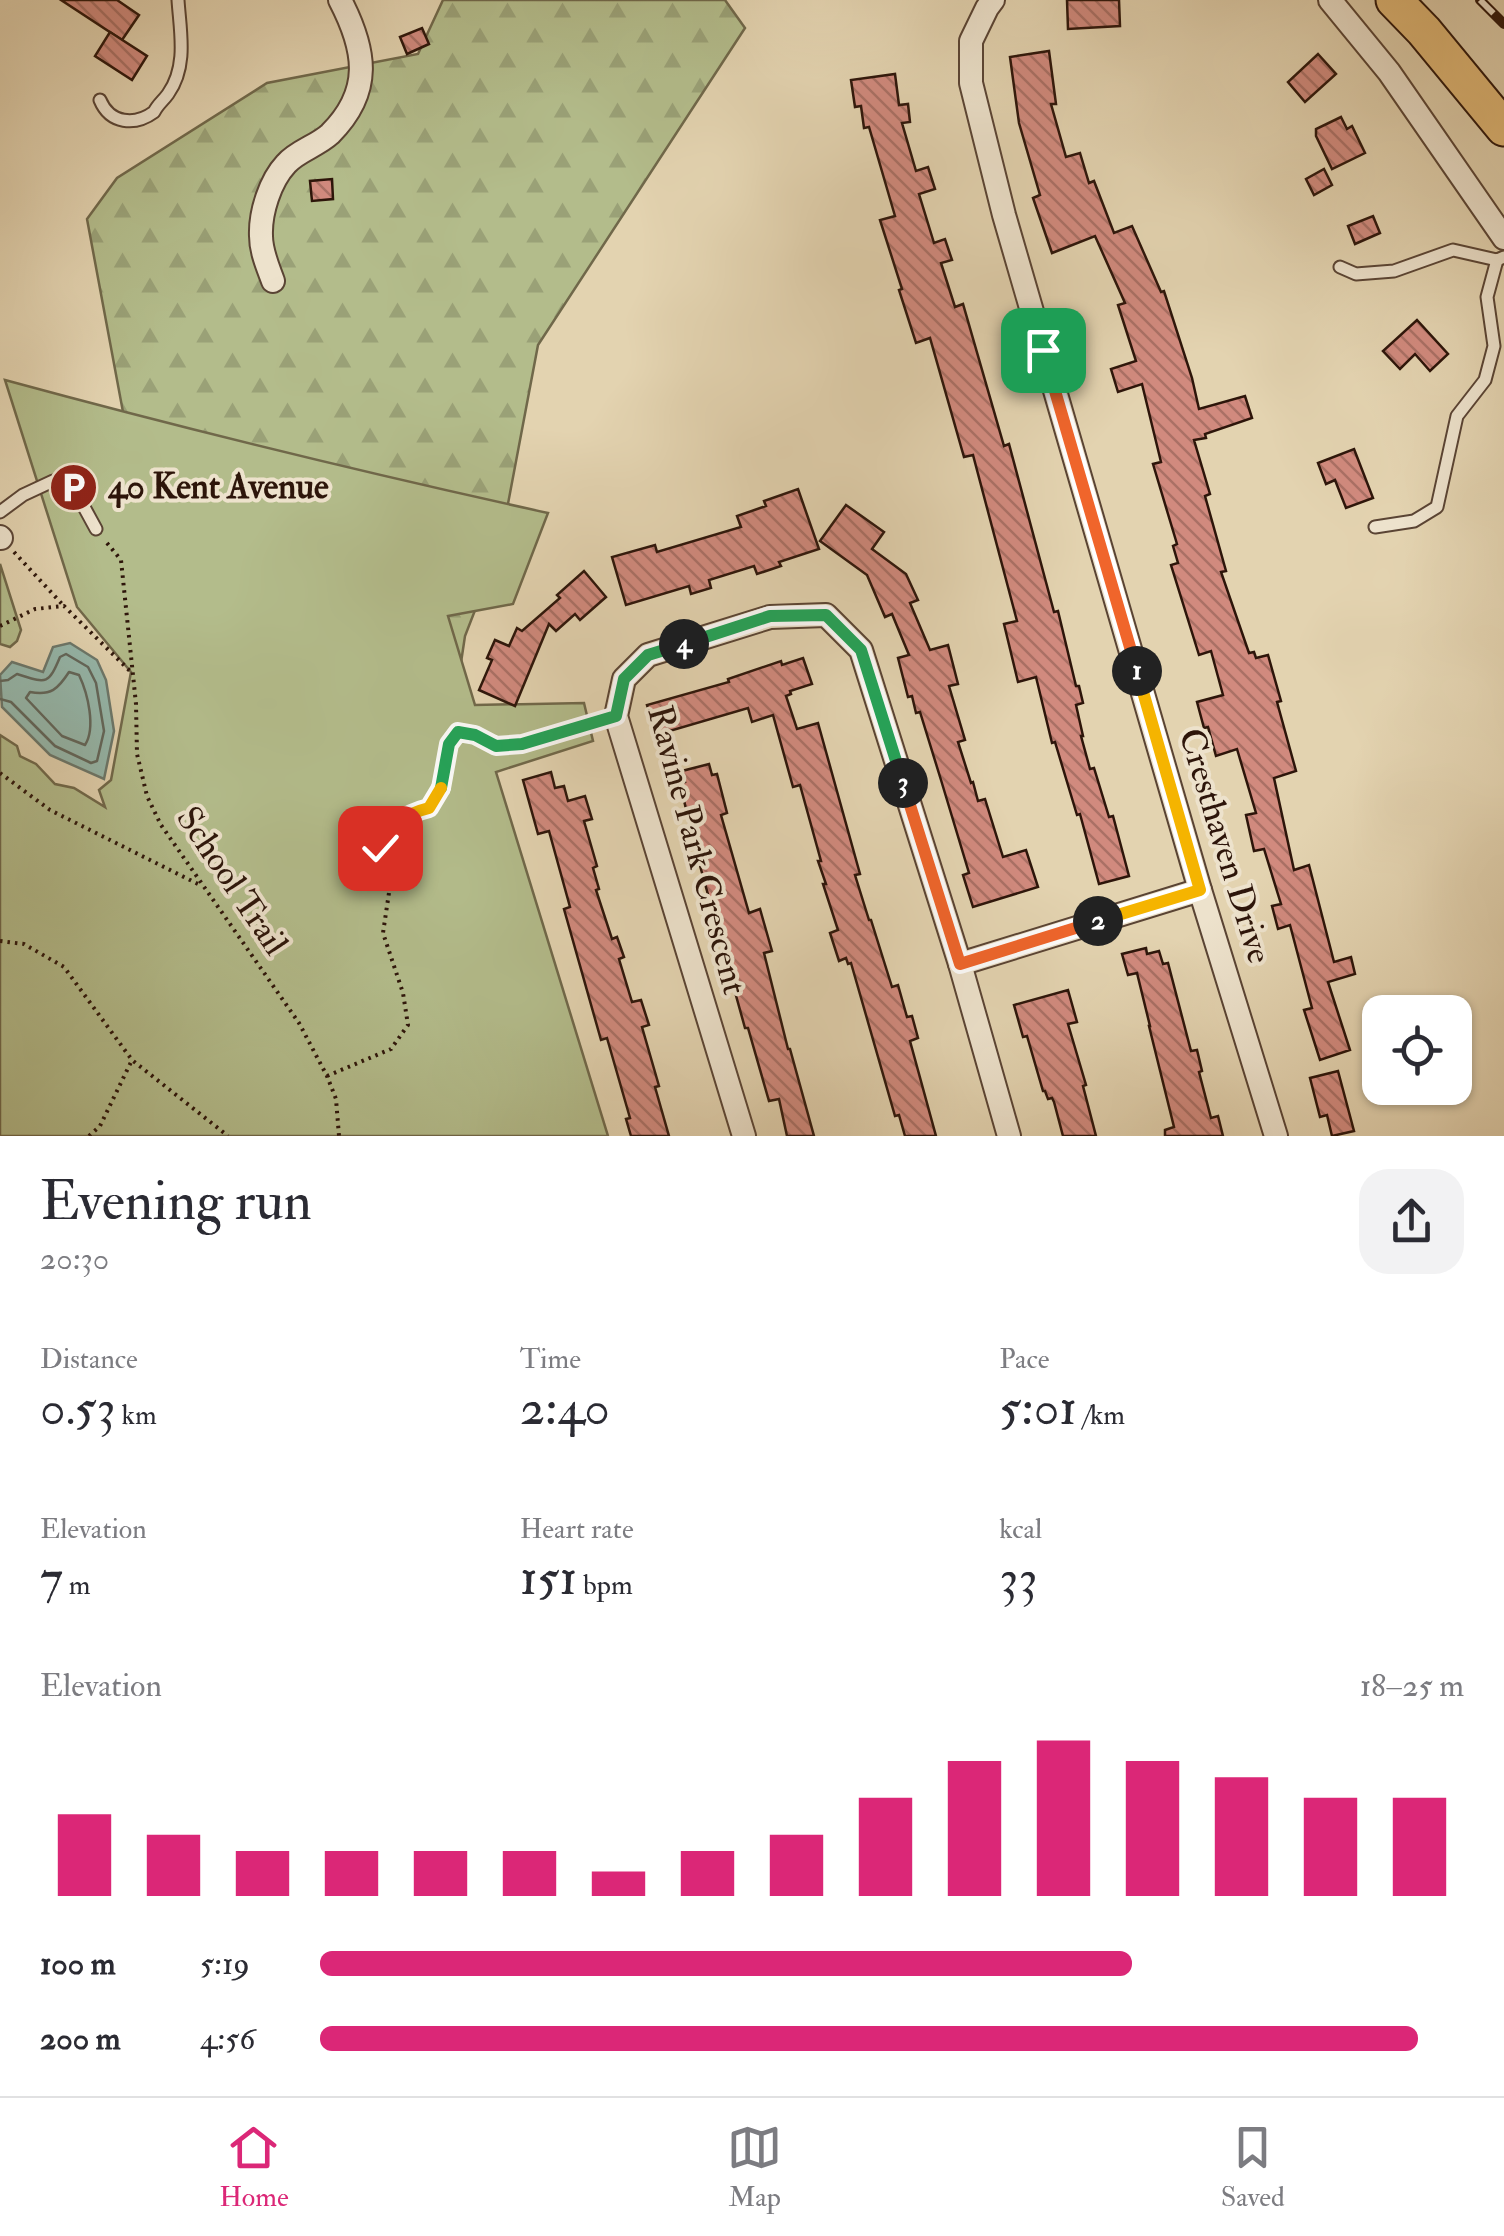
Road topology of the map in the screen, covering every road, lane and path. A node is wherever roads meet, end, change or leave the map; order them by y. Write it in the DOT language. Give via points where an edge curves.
graph roads {
  1 [pos="178,0"];
  2 [pos="340,0"];
  3 [pos="993,0"];
  4 [pos="1330,0"];
  5 [pos="1394,0"];
  6 [pos="100,100"];
  7 [pos="1504,128"];
  8 [pos="1502,252"];
  9 [pos="1340,268"];
  10 [pos="273,281"];
  11 [pos="0,512"];
  12 [pos="1374,526"];
  13 [pos="96,529"];
  14 [pos="0,537"];
  15 [pos="64,606"];
  16 [pos="0,626"];
  17 [pos="134,675"];
  18 [pos="616,716"];
  19 [pos="0,773"];
  20 [pos="204,887"];
  21 [pos="1200,890"];
  22 [pos="0,941"];
  23 [pos="960,964"];
  24 [pos="132,1060"];
  25 [pos="328,1076"];
  26 [pos="90,1136"];
  27 [pos="228,1136"];
  28 [pos="339,1136"];
  29 [pos="744,1136"];
  30 [pos="1009,1136"];
  31 [pos="1276,1136"];
  1 -- 6 [label="lane" via="181,66 169,93 154,112 134,122 109,114"];
  2 -- 10 [label="street" via="362,53 362,79 354,104 330,134 276,176 260,235"];
  3 -- 21 [label="street, Cresthaven Drive" via="971,41 971,83"];
  4 -- 8 [label="street" via="1390,72"];
  5 -- 7 [label="main road"];
  8 -- 9 [label="lane" via="1453,250 1394,271 1356,274"];
  8 -- 12 [label="lane" via="1487,297 1494,346 1485,380 1457,416 1437,506 1414,521"];
  11 -- 13 [label="lane" via="53,481 84,507"];
  13 -- 17 [label="path, School Trail" via="120,560"];
  14 -- 15 [label="path"];
  15 -- 16 [label="path"];
  15 -- 17 [label="path"];
  17 -- 20 [label="path, School Trail" via="136,754 147,796"];
  18 -- 23 [label="street, Ravine Park Crescent" via="624,679 648,655 770,616 826,615 861,650"];
  18 -- 25 [label="path" via="522,744 496,746 458,732 429,808 410,812 380,848 395,875 382,933 408,1025 390,1049"];
  18 -- 29 [label="street, Ravine Park Crescent"];
  19 -- 20 [label="path" via="50,810"];
  20 -- 25 [label="path, School Trail"];
  21 -- 23 [label="street"];
  21 -- 31 [label="street, Cresthaven Drive"];
  22 -- 24 [label="path" via="24,944 64,966"];
  23 -- 30 [label="street, Ravine Park Crescent"];
  24 -- 26 [label="path"];
  24 -- 27 [label="path"];
  25 -- 28 [label="path, School Trail"];
}
